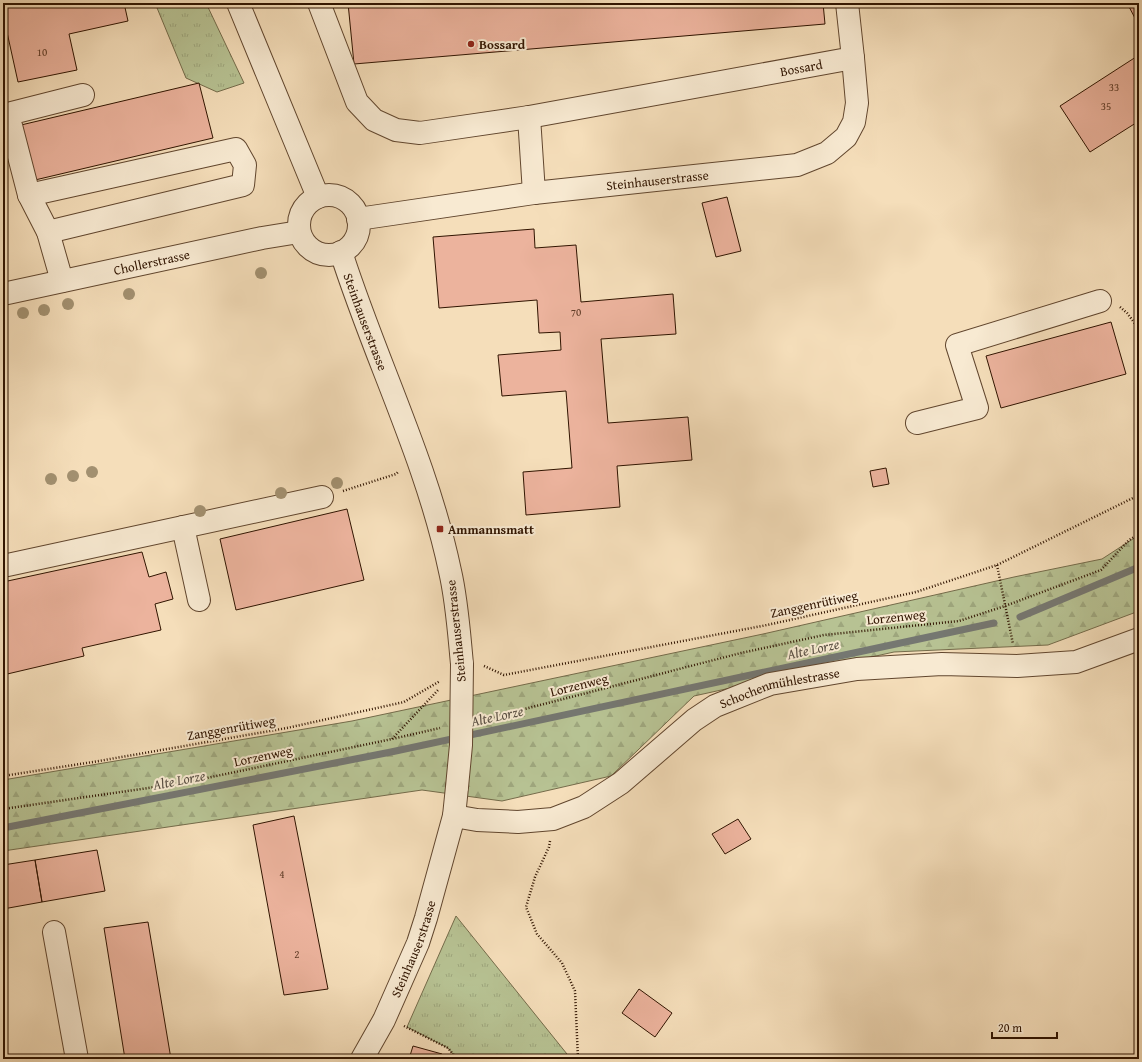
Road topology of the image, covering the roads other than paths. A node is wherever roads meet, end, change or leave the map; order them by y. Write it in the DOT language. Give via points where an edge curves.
graph roads {
  1 [pos="238,3"];
  2 [pos="319,3"];
  3 [pos="847,3"];
  4 [pos="853,58"];
  5 [pos="83,95"];
  6 [pos="529,117"];
  7 [pos="534,193"];
  8 [pos="29,195"];
  9 [pos="318,197"];
  10 [pos="358,219"];
  11 [pos="48,232"];
  12 [pos="300,232"];
  13 [pos="341,252"];
  14 [pos="62,281"];
  15 [pos="3,294"];
  16 [pos="1100,301"];
  17 [pos="916,423"];
  18 [pos="322,497"];
  19 [pos="183,527"];
  20 [pos="3,566"];
  21 [pos="199,600"];
  22 [pos="1139,639"];
  23 [pos="454,816"];
  24 [pos="54,932"];
  25 [pos="77,1059"];
  26 [pos="362,1059"];
  1 -- 9 [label="street"];
  2 -- 6 [label="street, Bossard" via="357,102 374,120 396,130 420,133"];
  3 -- 4 [label="street"];
  4 -- 6 [label="street, Bossard"];
  4 -- 7 [label="street, Steinhauserstrasse" via="857,103 854,122 846,137 827,152 797,164"];
  5 -- 8 [label="street" via="8,114"];
  6 -- 7 [label="street"];
  7 -- 10 [label="street, Steinhauserstrasse"];
  8 -- 11 [label="street"];
  8 -- 11 [label="street" via="236,150 245,165 243,185"];
  9 -- 10 [label="street" via="331,195 343,198 353,207"];
  9 -- 12 [label="street" via="302,210"];
  10 -- 13 [label="street" via="355,238"];
  11 -- 14 [label="street"];
  12 -- 13 [label="street" via="304,242 313,250 324,254"];
  12 -- 14 [label="street, Chollerstrasse"];
  13 -- 23 [label="street, Steinhauserstrasse, bridge" via="356,299 415,451 440,529 470,664"];
  14 -- 15 [label="street, Chollerstrasse"];
  16 -- 17 [label="street" via="957,345 977,408"];
  18 -- 19 [label="street"];
  19 -- 20 [label="street"];
  19 -- 21 [label="street"];
  22 -- 23 [label="street, Schochenmühlestrasse" via="1076,662 1018,666 942,664 857,669 770,684 715,706 694,720 621,783 584,807 553,819 518,822"];
  23 -- 26 [label="street, Steinhauserstrasse" via="420,937 384,1020"];
  24 -- 25 [label="street"];
}
